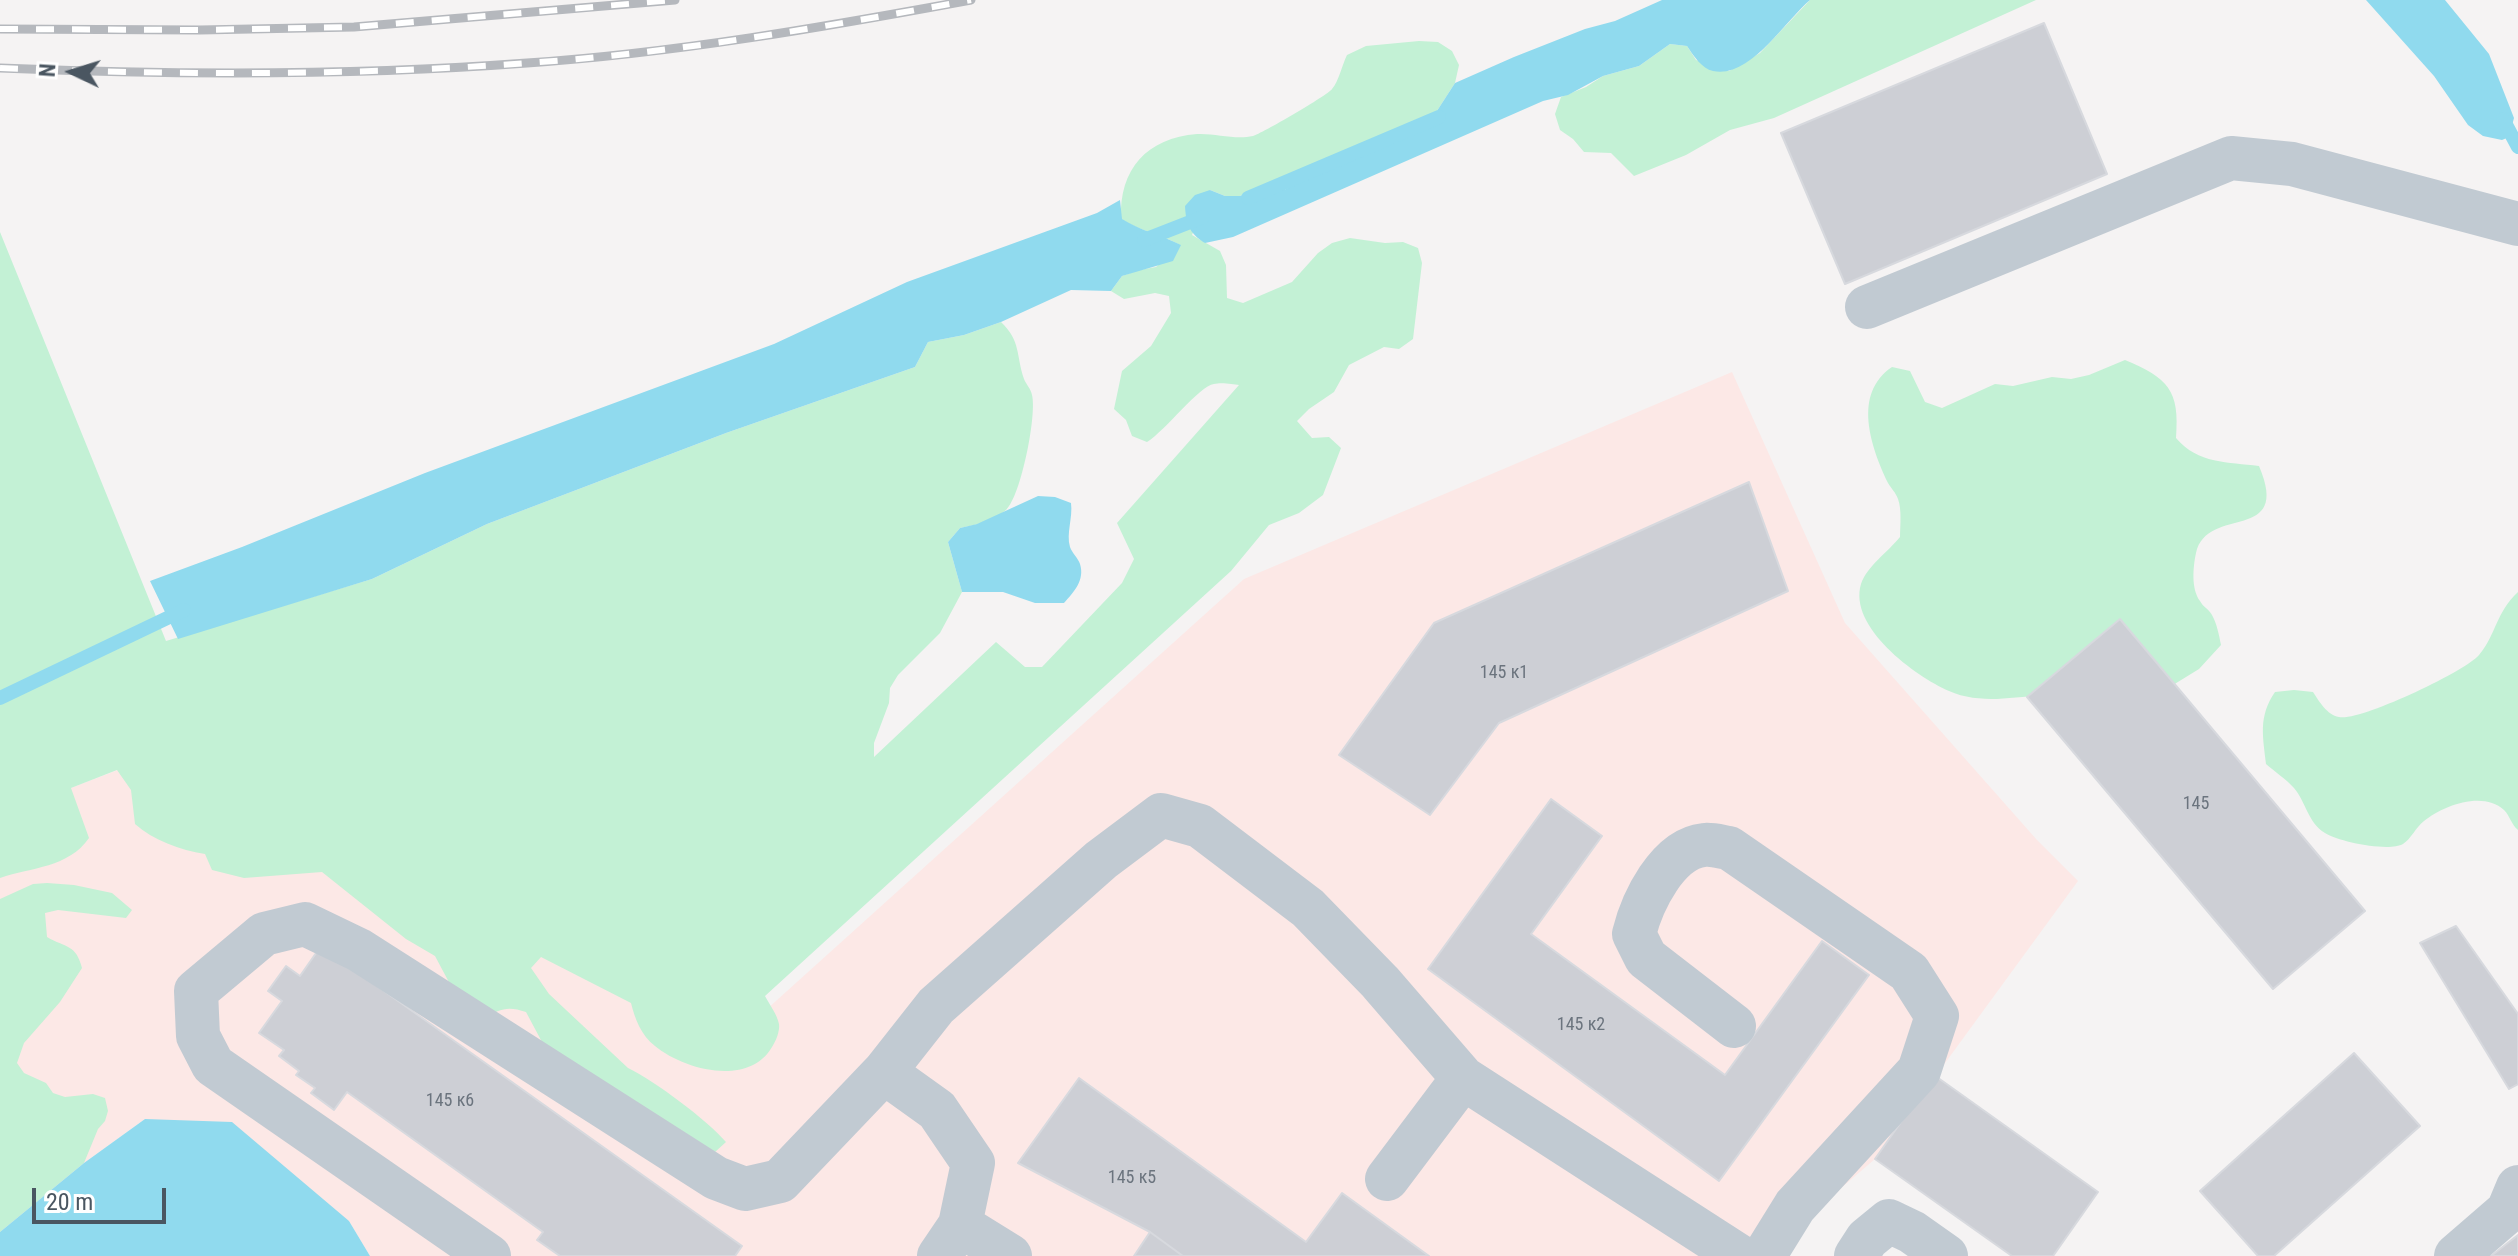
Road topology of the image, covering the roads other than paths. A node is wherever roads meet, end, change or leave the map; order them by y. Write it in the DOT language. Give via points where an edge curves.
graph roads {
  1 [pos="2518,224"];
  2 [pos="1867,307"];
  3 [pos="1734,1026"];
  4 [pos="884,1072"];
  5 [pos="1463,1078"];
  6 [pos="1387,1179"];
  7 [pos="2518,1187"];
  8 [pos="949,1240"];
  9 [pos="489,1256"];
  10 [pos="1010,1256"];
  11 [pos="1739,1256"];
  12 [pos="1764,1256"];
  13 [pos="1856,1256"];
  14 [pos="1946,1256"];
  15 [pos="2456,1256"];
  1 -- 2 [label="street" via="2292,164 2231,158"];
  3 -- 12 [label="street" via="1646,958 1634,934 1641,908 1674,857 1703,845 1729,848 1909,972 1937,1016 1919,1071 1795,1206"];
  4 -- 5 [label="street" via="948,996 1101,860 1161,815 1200,826 1308,908"];
  4 -- 8 [label="street" via="937,1110 973,1163"];
  4 -- 9 [label="street" via="780,1181 745,1189 716,1178 359,950 305,924 264,934 196,991 198,1036 213,1065"];
  5 -- 6 [label="street"];
  5 -- 11 [label="street"];
  7 -- 15 [label="street" via="2508,1211"];
  8 -- 10 [label="street"];
  13 -- 14 [label="street" via="1889,1221"];
}
